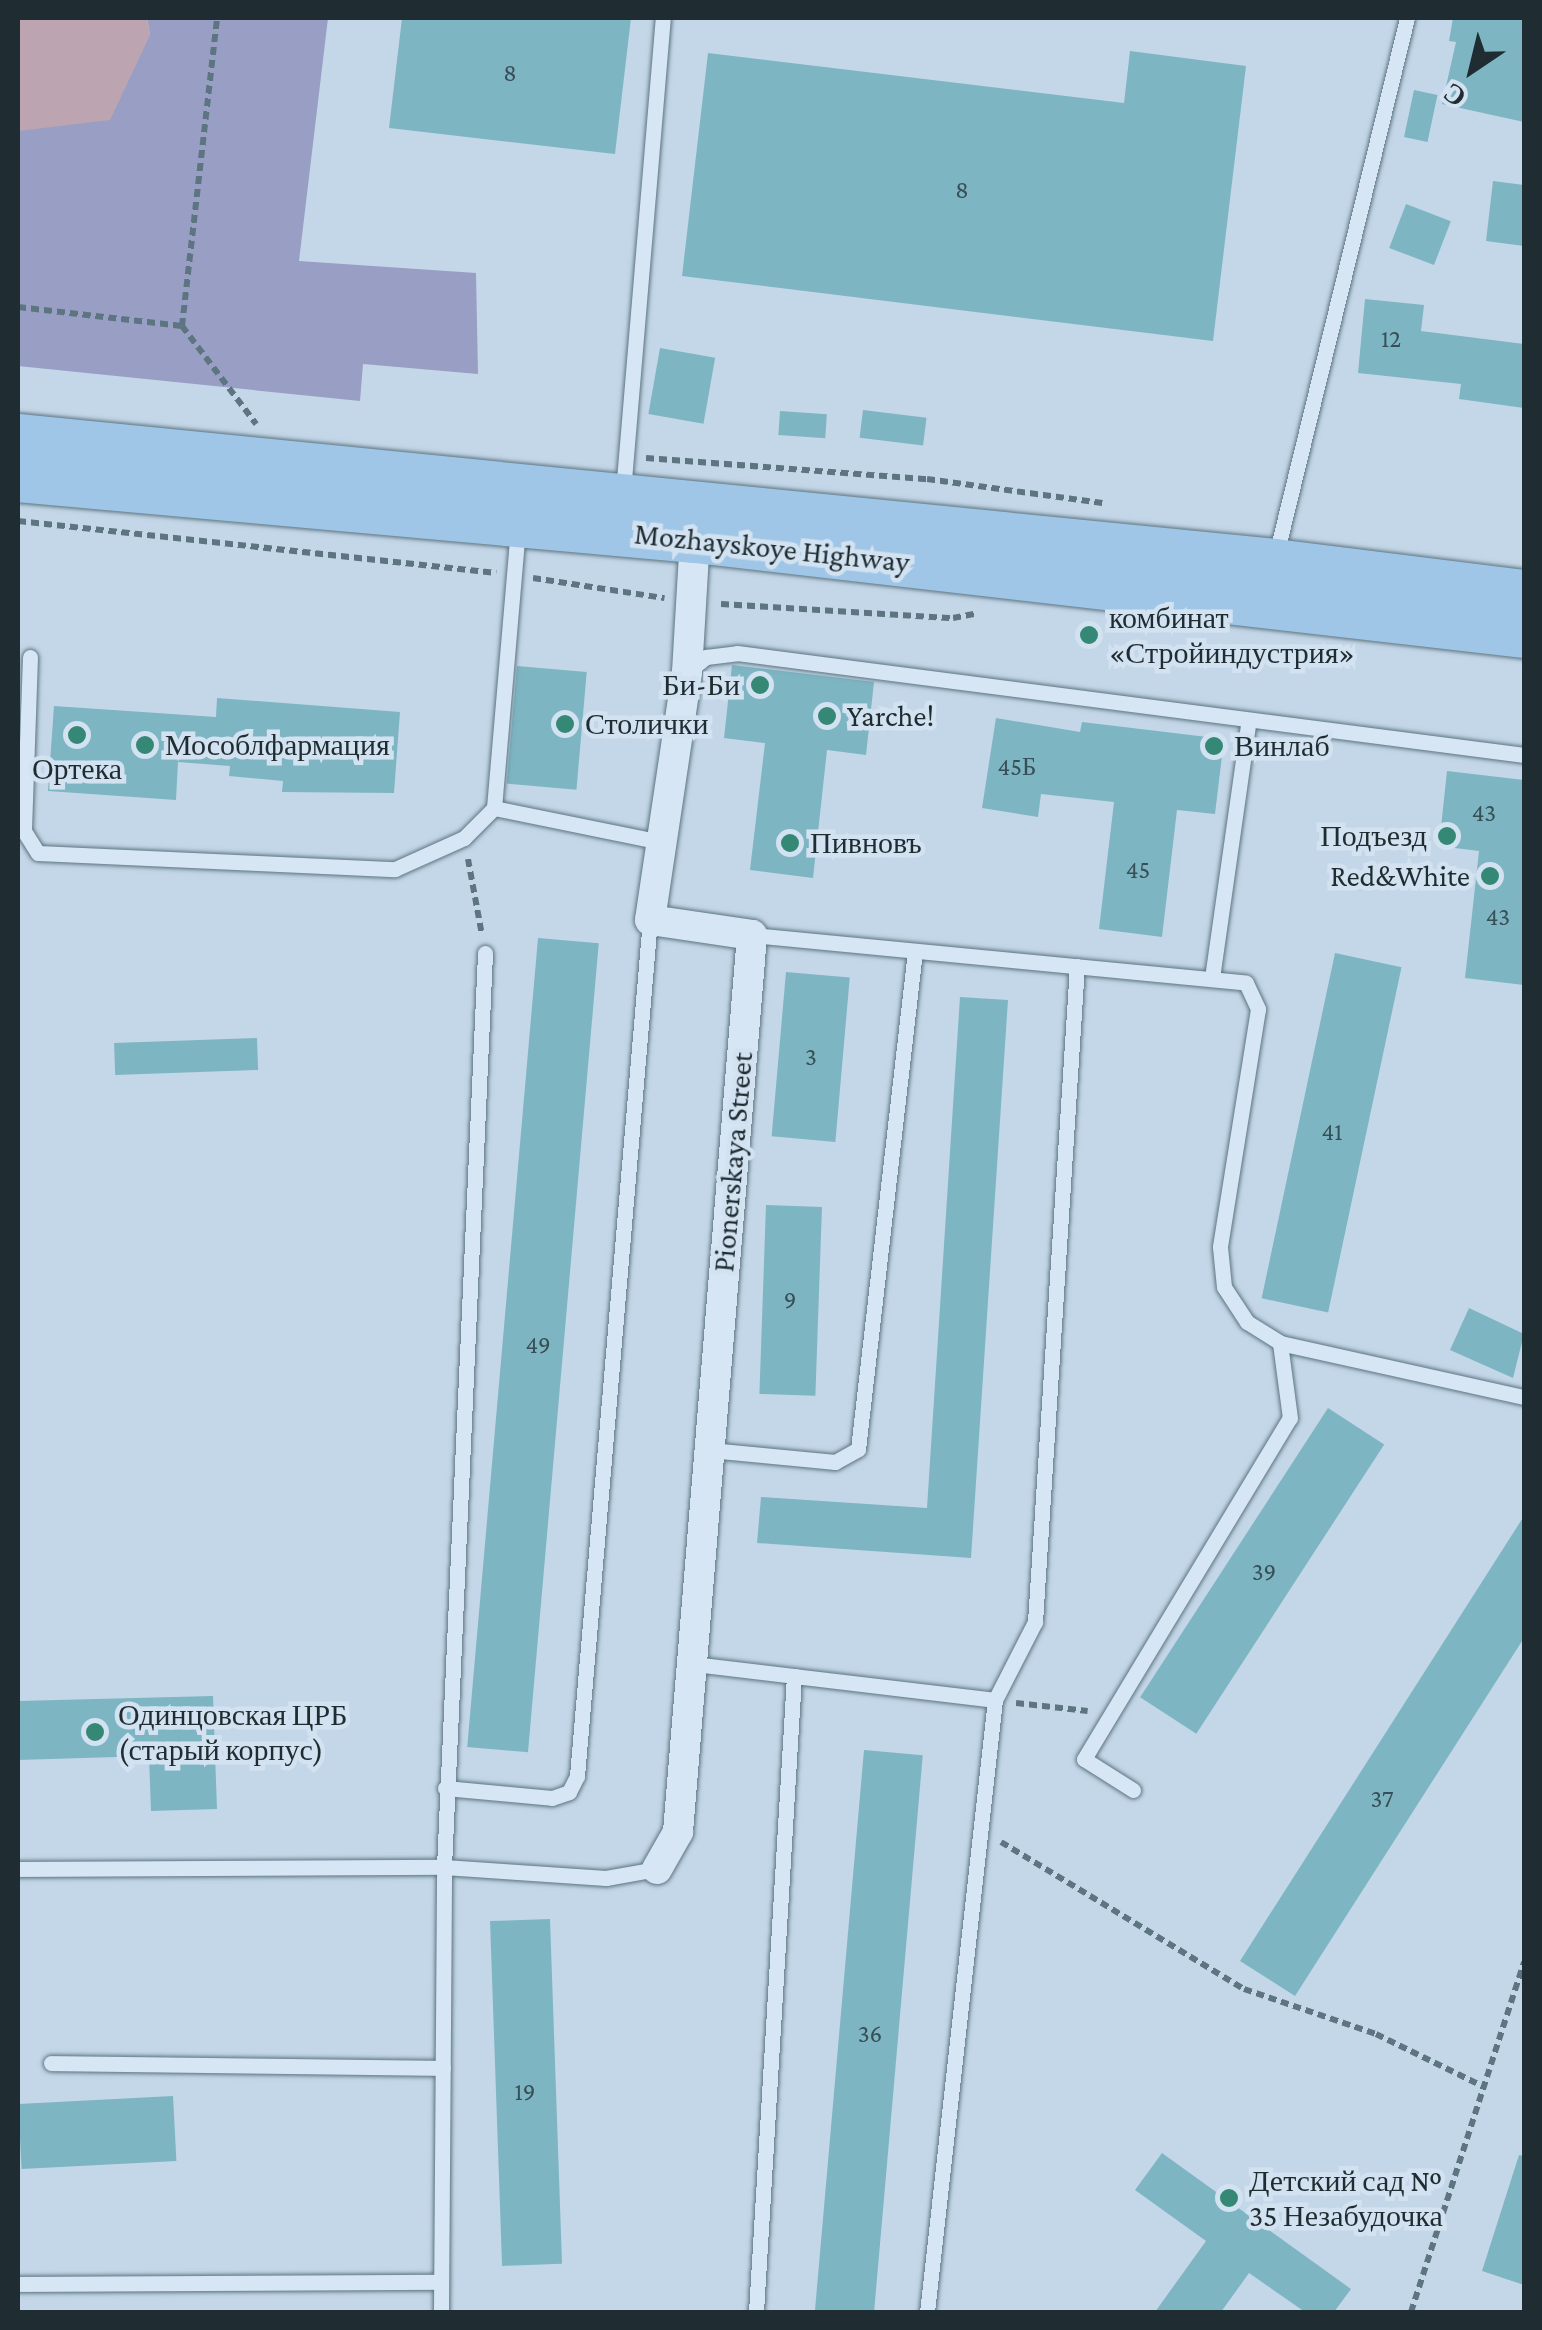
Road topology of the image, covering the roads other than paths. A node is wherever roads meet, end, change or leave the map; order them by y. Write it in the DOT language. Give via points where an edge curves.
graph roads {
  1 [pos="663,18"];
  2 [pos="1407,18"];
  3 [pos="18,438"];
  4 [pos="18,478"];
  5 [pos="623,496"];
  6 [pos="518,523"];
  7 [pos="695,539"];
  8 [pos="1274,563"];
  9 [pos="1524,594"];
  10 [pos="1524,634"];
  11 [pos="30,657"];
  12 [pos="687,672"];
  13 [pos="1248,724"];
  14 [pos="1524,755"];
  15 [pos="494,808"];
  16 [pos="661,842"];
  17 [pos="650,920"];
  18 [pos="752,935"];
  19 [pos="915,950"];
  20 [pos="485,953"];
  21 [pos="1077,966"];
  22 [pos="1212,978"];
  23 [pos="1280,1343"];
  24 [pos="1524,1397"];
  25 [pos="710,1450"];
  26 [pos="694,1664"];
  27 [pos="794,1676"];
  28 [pos="995,1700"];
  29 [pos="445,1788"];
  30 [pos="1133,1790"];
  31 [pos="444,1867"];
  32 [pos="657,1868"];
  33 [pos="18,1869"];
  34 [pos="51,2063"];
  35 [pos="443,2068"];
  36 [pos="441,2282"];
  37 [pos="18,2284"];
  38 [pos="441,2312"];
  39 [pos="756,2312"];
  40 [pos="926,2312"];
  1 -- 5 [label="lane"];
  2 -- 8 [label="lane"];
  3 -- 5 [label="main road, Mozhayskoye Highway"];
  4 -- 6 [label="main road, Mozhayskoye Highway"];
  5 -- 8 [label="main road, Mozhayskoye Highway"];
  6 -- 7 [label="main road, Mozhayskoye Highway"];
  6 -- 15 [label="lane"];
  7 -- 10 [label="main road, Mozhayskoye Highway"];
  7 -- 12 [label="street"];
  8 -- 9 [label="main road, Mozhayskoye Highway"];
  11 -- 15 [label="lane" via="24,831 38,854 395,869 464,838"];
  12 -- 13 [label="lane" via="706,657 738,653"];
  12 -- 16 [label="street"];
  13 -- 14 [label="lane"];
  13 -- 22 [label="lane"];
  15 -- 16 [label="lane"];
  16 -- 17 [label="street"];
  17 -- 18 [label="street"];
  17 -- 29 [label="lane" via="578,1776 561,1797"];
  18 -- 19 [label="lane"];
  18 -- 25 [label="street, Pionerskaya Street"];
  19 -- 21 [label="lane"];
  19 -- 25 [label="lane" via="858,1449 835,1462"];
  20 -- 29 [label="lane"];
  21 -- 22 [label="lane"];
  21 -- 28 [label="lane" via="1035,1622"];
  22 -- 23 [label="lane" via="1246,983 1258,998 1220,1247 1224,1287 1247,1322"];
  23 -- 24 [label="lane"];
  23 -- 30 [label="lane" via="1290,1418 1084,1759"];
  25 -- 26 [label="street, Pionerskaya Street"];
  26 -- 27 [label="lane"];
  26 -- 32 [label="street, Pionerskaya Street" via="678,1832"];
  27 -- 28 [label="lane"];
  27 -- 39 [label="lane"];
  28 -- 40 [label="lane"];
  29 -- 31 [label="lane"];
  31 -- 32 [label="lane" via="606,1878"];
  31 -- 33 [label="lane"];
  31 -- 35 [label="lane"];
  34 -- 35 [label="lane"];
  35 -- 36 [label="lane"];
  36 -- 37 [label="lane"];
  36 -- 38 [label="lane"];
}
